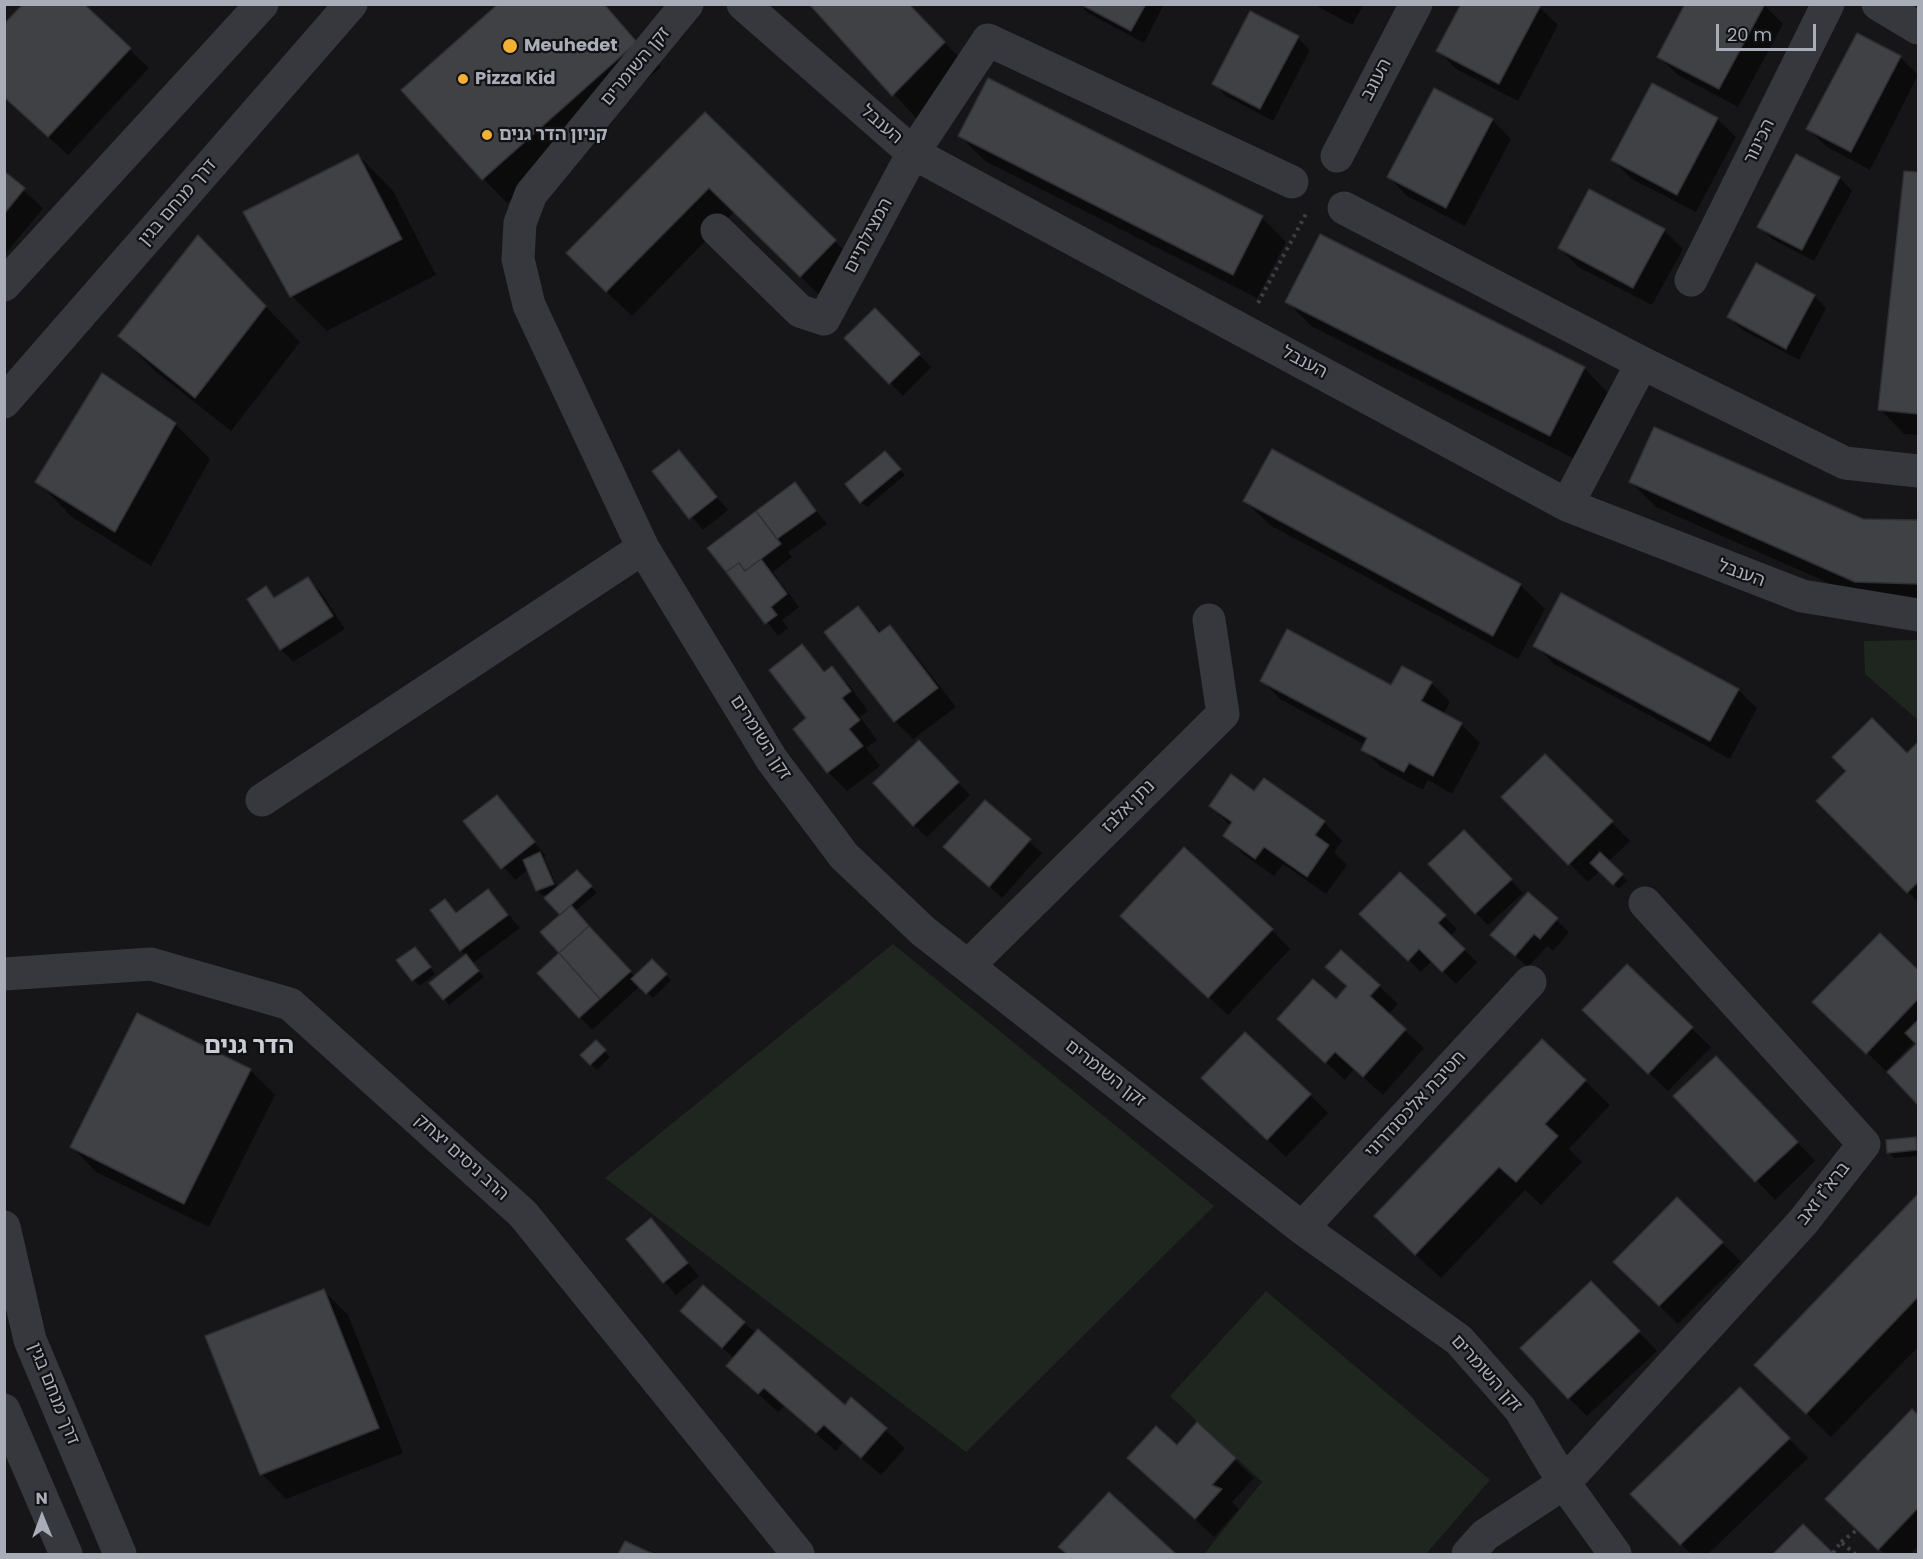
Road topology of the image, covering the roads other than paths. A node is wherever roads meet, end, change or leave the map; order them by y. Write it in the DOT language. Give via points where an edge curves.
graph roads {
  1 [pos="262,4"];
  2 [pos="351,4"];
  3 [pos="687,4"];
  4 [pos="743,4"];
  5 [pos="1416,4"];
  6 [pos="1828,4"];
  7 [pos="1878,4"];
  8 [pos="1918,28"];
  9 [pos="913,153"];
  10 [pos="1337,156"];
  11 [pos="1301,195"];
  12 [pos="1344,208"];
  13 [pos="717,230"];
  14 [pos="1691,280"];
  15 [pos="4,285"];
  16 [pos="1642,363"];
  17 [pos="4,402"];
  18 [pos="1918,471"];
  19 [pos="1567,505"];
  20 [pos="643,548"];
  21 [pos="1918,615"];
  22 [pos="1209,620"];
  23 [pos="262,800"];
  24 [pos="1645,903"];
  25 [pos="968,966"];
  26 [pos="4,974"];
  27 [pos="1530,982"];
  28 [pos="4,1227"];
  29 [pos="1302,1228"];
  30 [pos="4,1410"];
  31 [pos="1564,1483"];
  32 [pos="66,1554"];
  33 [pos="120,1554"];
  34 [pos="798,1554"];
  35 [pos="1467,1554"];
  36 [pos="1615,1554"];
  1 -- 15 [label="street"];
  2 -- 17 [label="street, דרך מנחם בגין"];
  3 -- 20 [label="street, זקן השומרים" via="531,194 520,223 518,259 529,305"];
  4 -- 9 [label="street, הענבל"];
  5 -- 10 [label="street, העוגב"];
  6 -- 14 [label="street, הכינור"];
  7 -- 8 [label="street"];
  9 -- 11 [label="street, המצילתיים" via="988,40"];
  9 -- 13 [label="street, המצילתיים" via="824,319 800,311"];
  9 -- 19 [label="street, הענבל"];
  12 -- 16 [label="street"];
  16 -- 18 [label="street" via="1845,463"];
  16 -- 19 [label="street"];
  19 -- 21 [label="street, הענבל" via="1802,596"];
  20 -- 23 [label="street"];
  20 -- 25 [label="street, זקן השומרים" via="772,760 837,846 923,931"];
  22 -- 25 [label="street, נתן אלבז" via="1224,714"];
  24 -- 31 [label="street, ברא\"ז זאב" via="1864,1144 1803,1222"];
  25 -- 29 [label="street, זקן השומרים"];
  26 -- 34 [label="street, הרב ניסים יצחק" via="151,964 290,1004 523,1214"];
  27 -- 29 [label="street, חטיבת אלכסנדרוני"];
  28 -- 33 [label="street, דרך מנחם בגין" via="30,1340"];
  29 -- 31 [label="street, זקן השומרים" via="1459,1340 1520,1409"];
  30 -- 32 [label="street"];
  31 -- 35 [label="street" via="1485,1535"];
  31 -- 36 [label="street, זקן השומרים"];
}
